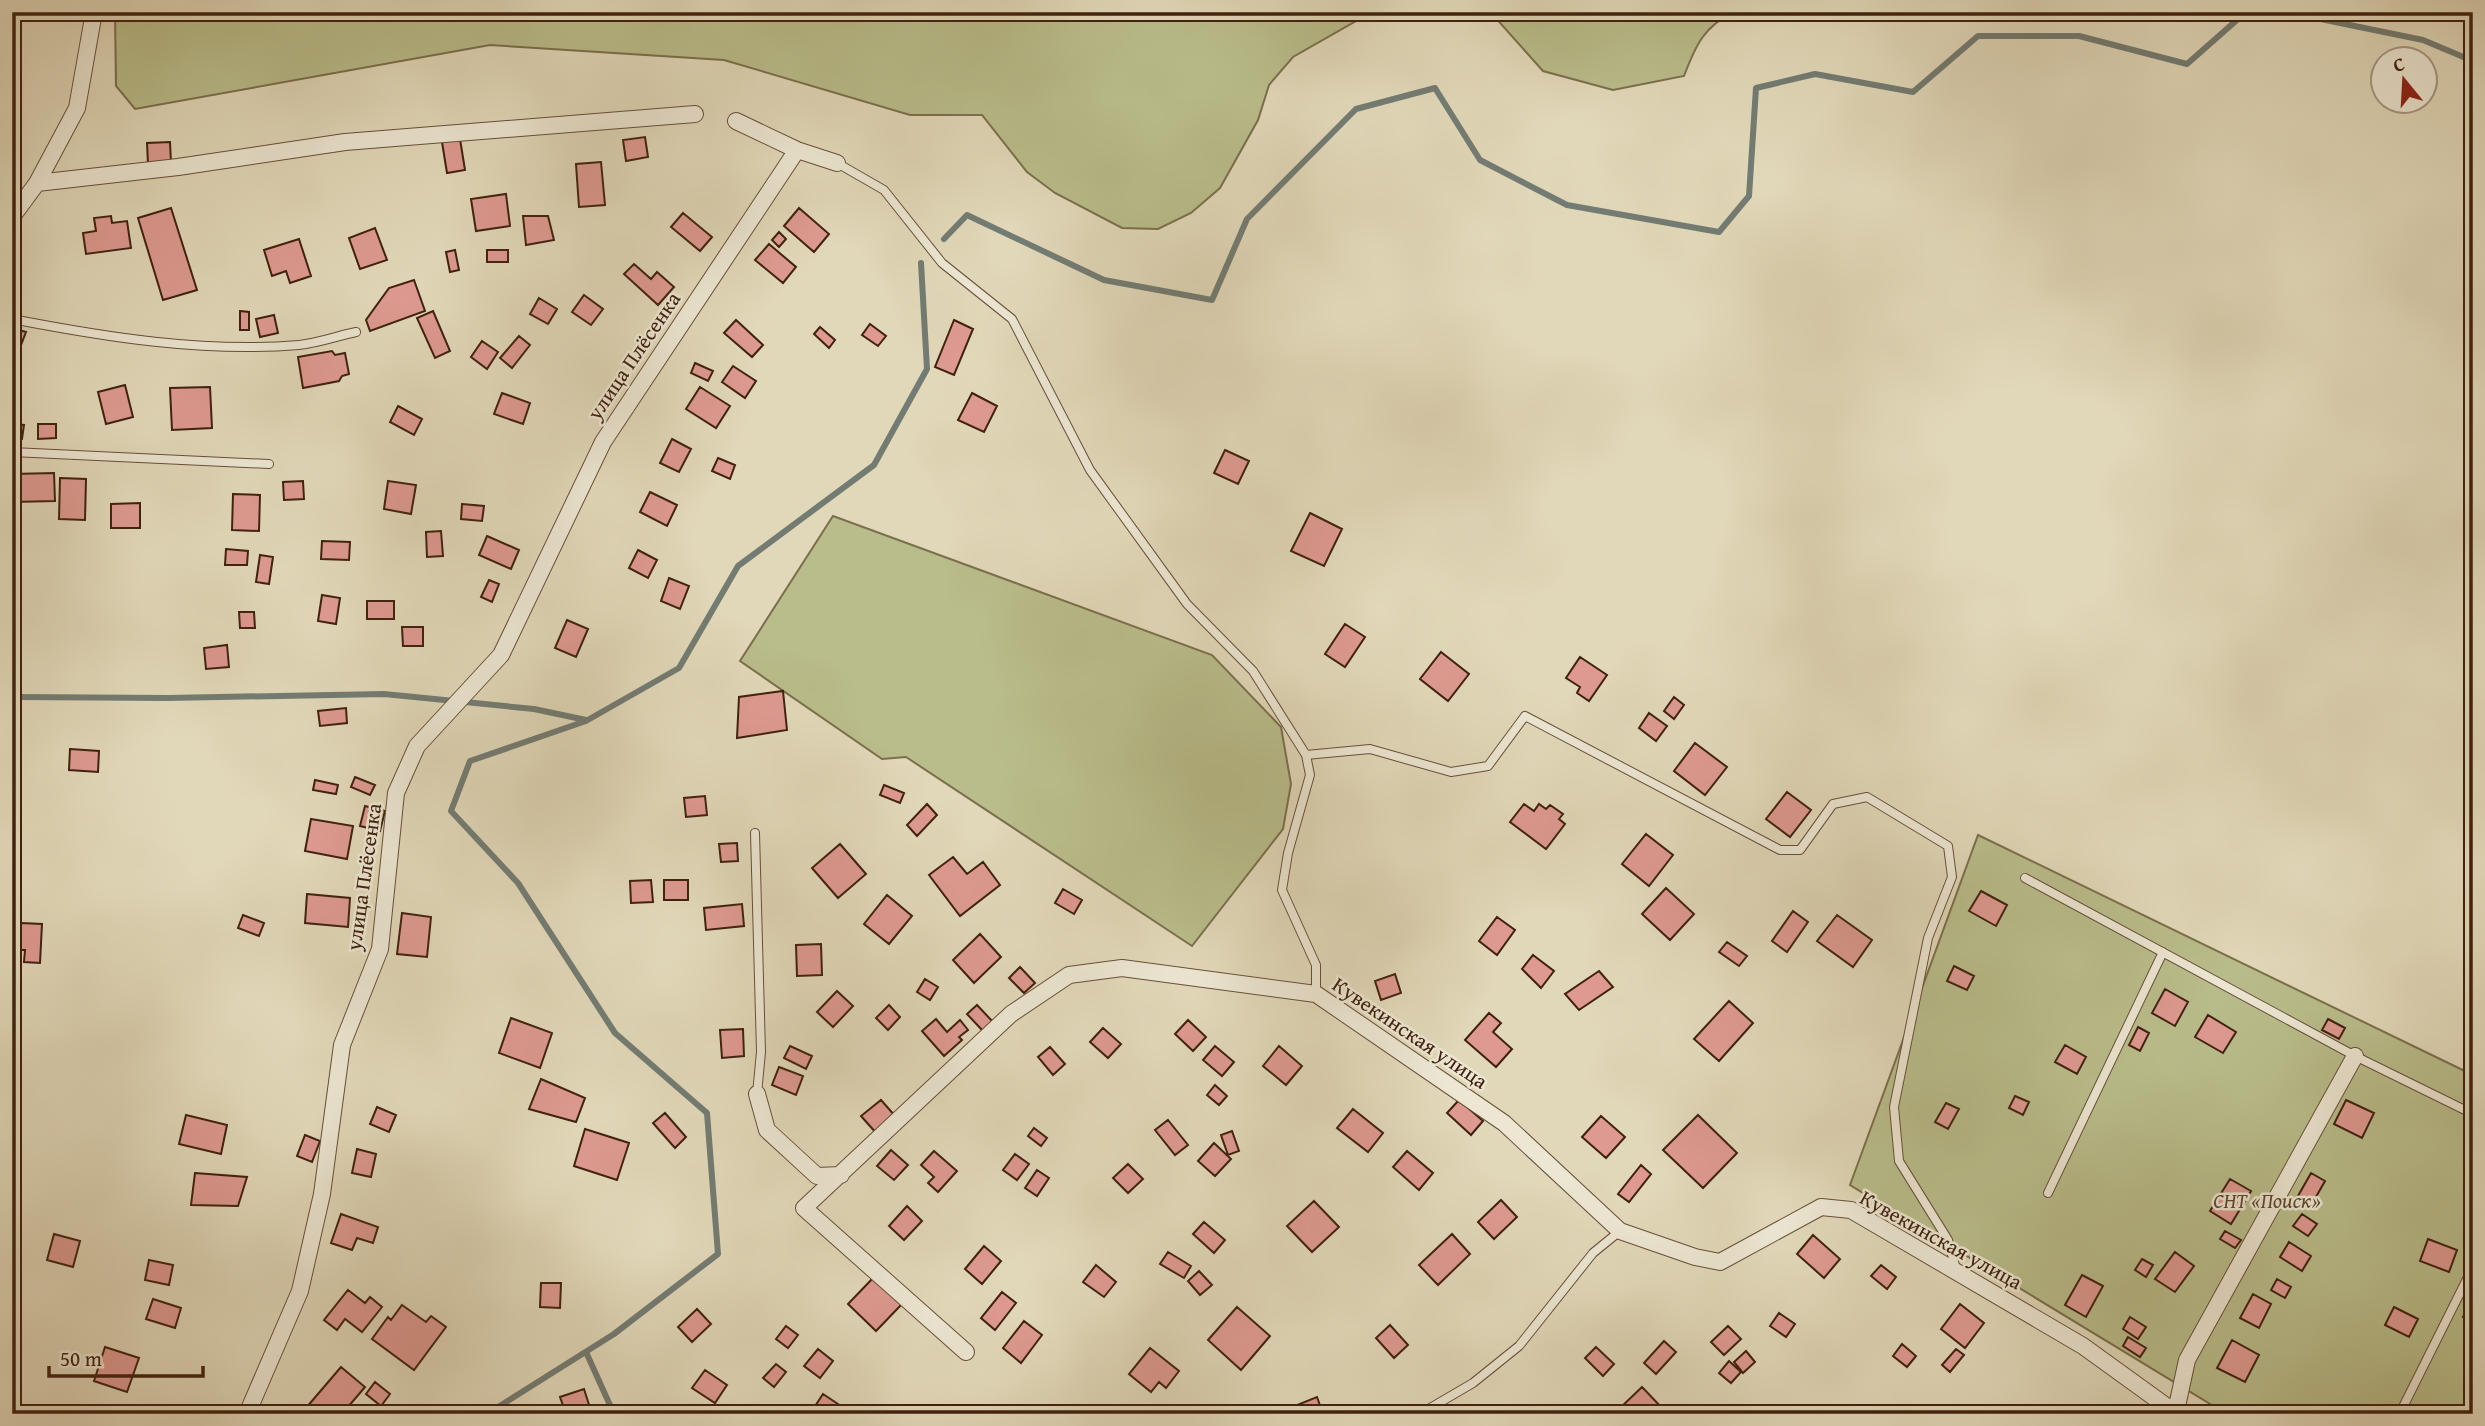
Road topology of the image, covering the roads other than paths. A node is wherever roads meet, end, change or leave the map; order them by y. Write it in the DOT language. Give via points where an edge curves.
graph roads {
  1 [pos="94,12"];
  2 [pos="695,114"];
  3 [pos="736,121"];
  4 [pos="797,150"];
  5 [pos="837,163"];
  6 [pos="37,183"];
  7 [pos="12,216"];
  8 [pos="12,319"];
  9 [pos="356,332"];
  10 [pos="12,452"];
  11 [pos="268,464"];
  12 [pos="1306,755"];
  13 [pos="755,833"];
  14 [pos="2025,878"];
  15 [pos="2163,952"];
  16 [pos="1316,994"];
  17 [pos="2355,1056"];
  18 [pos="757,1094"];
  19 [pos="2473,1114"];
  20 [pos="841,1175"];
  21 [pos="2049,1193"];
  22 [pos="1620,1231"];
  23 [pos="2473,1267"];
  24 [pos="1957,1272"];
  25 [pos="966,1352"];
  26 [pos="2401,1411"];
  27 [pos="2177,1413"];
  28 [pos="247,1414"];
  29 [pos="1420,1414"];
  1 -- 6 [label="street" via="77,108"];
  2 -- 6 [label="street" via="345,142"];
  3 -- 4 [label="street"];
  4 -- 5 [label="street"];
  4 -- 28 [label="street, улица Плёсенка" via="603,442 501,655 417,746 396,793 380,949 342,1045 322,1194 300,1291"];
  5 -- 12 [label="lane" via="884,190 942,263 1012,318 1090,470 1187,604 1253,671"];
  6 -- 7 [label="street"];
  8 -- 9 [label="lane" via="81,332 219,347 301,345"];
  10 -- 11 [label="lane"];
  12 -- 16 [label="lane" via="1310,775 1282,890 1316,965"];
  12 -- 24 [label="lane" via="1370,749 1451,772 1488,766 1525,716 1780,850 1800,850 1833,804 1867,797 1948,846 1952,877 1928,939 1894,1107 1899,1161 1948,1240"];
  13 -- 18 [label="lane" via="761,1052"];
  14 -- 15 [label="lane"];
  15 -- 17 [label="lane"];
  15 -- 21 [label="lane"];
  16 -- 20 [label="street, Кувекинская улица" via="1122,968 1069,975 1011,1014"];
  16 -- 22 [label="street, Кувекинская улица" via="1504,1123"];
  17 -- 19 [label="lane"];
  17 -- 27 [label="street, Кувекинская улица" via="2187,1360"];
  18 -- 20 [label="street" via="767,1130 817,1176"];
  20 -- 25 [label="street, Кувекинская улица" via="804,1208"];
  22 -- 24 [label="street, Кувекинская улица" via="1720,1262 1821,1207 1851,1210"];
  22 -- 29 [label="lane" via="1593,1253 1518,1346 1473,1383"];
  23 -- 26 [label="lane"];
  24 -- 27 [label="street, Кувекинская улица" via="2083,1346"];
}
